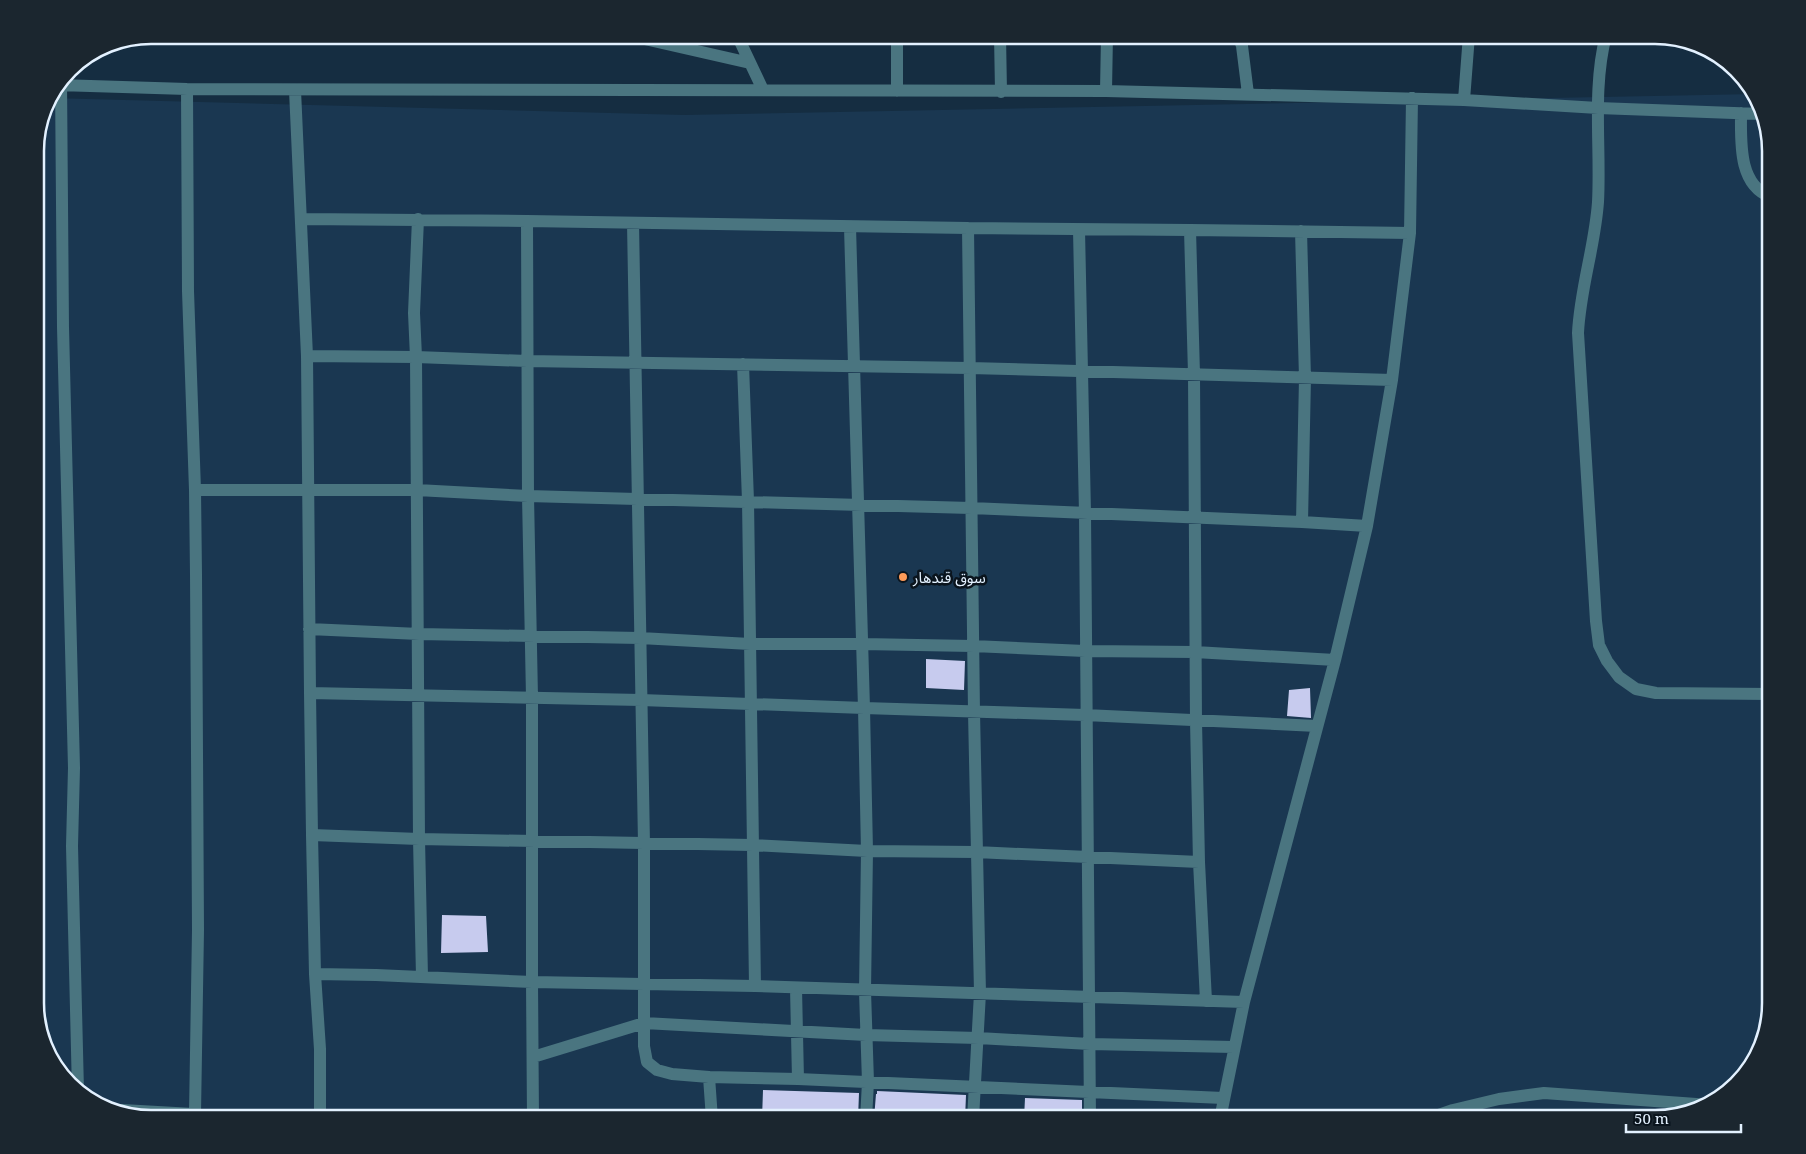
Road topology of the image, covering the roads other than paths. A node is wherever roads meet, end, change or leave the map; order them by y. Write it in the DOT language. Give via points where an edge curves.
graph roads {
  1 [pos="668,44"];
  2 [pos="741,44"];
  3 [pos="896,44"];
  4 [pos="1000,44"];
  5 [pos="1107,44"];
  6 [pos="1241,44"];
  7 [pos="1468,44"];
  8 [pos="1604,44"];
  9 [pos="750,62"];
  10 [pos="67,83"];
  11 [pos="188,89"];
  12 [pos="295,90"];
  13 [pos="763,90"];
  14 [pos="897,91"];
  15 [pos="1106,91"];
  16 [pos="1001,92"];
  17 [pos="60,94"];
  18 [pos="1248,94"];
  19 [pos="1412,98"];
  20 [pos="1464,100"];
  21 [pos="1598,108"];
  22 [pos="1741,113"];
  23 [pos="1756,114"];
  24 [pos="1762,191"];
  25 [pos="301,219"];
  26 [pos="418,219"];
  27 [pos="527,221"];
  28 [pos="633,223"];
  29 [pos="850,227"];
  30 [pos="968,228"];
  31 [pos="1079,230"];
  32 [pos="1190,230"];
  33 [pos="1301,230"];
  34 [pos="1410,233"];
  35 [pos="307,356"];
  36 [pos="416,357"];
  37 [pos="527,360"];
  38 [pos="636,361"];
  39 [pos="743,364"];
  40 [pos="854,367"];
  41 [pos="970,368"];
  42 [pos="1081,371"];
  43 [pos="1194,374"];
  44 [pos="1304,378"];
  45 [pos="1392,380"];
  46 [pos="195,490"];
  47 [pos="308,490"];
  48 [pos="417,490"];
  49 [pos="528,496"];
  50 [pos="637,498"];
  51 [pos="748,501"];
  52 [pos="858,505"];
  53 [pos="971,508"];
  54 [pos="1085,513"];
  55 [pos="1195,517"];
  56 [pos="1302,522"];
  57 [pos="1367,526"];
  58 [pos="309,629"];
  59 [pos="419,634"];
  60 [pos="531,636"];
  61 [pos="640,638"];
  62 [pos="750,644"];
  63 [pos="862,644"];
  64 [pos="973,646"];
  65 [pos="1085,651"];
  66 [pos="1196,652"];
  67 [pos="1335,660"];
  68 [pos="310,693"];
  69 [pos="1762,694"];
  70 [pos="419,695"];
  71 [pos="532,697"];
  72 [pos="641,700"];
  73 [pos="750,705"];
  74 [pos="864,708"];
  75 [pos="974,712"];
  76 [pos="1085,715"];
  77 [pos="1196,721"];
  78 [pos="1317,726"];
  79 [pos="312,835"];
  80 [pos="419,839"];
  81 [pos="532,841"];
  82 [pos="644,844"];
  83 [pos="752,845"];
  84 [pos="866,851"];
  85 [pos="976,852"];
  86 [pos="1088,857"];
  87 [pos="1199,862"];
  88 [pos="314,974"];
  89 [pos="422,977"];
  90 [pos="532,982"];
  91 [pos="644,985"];
  92 [pos="755,986"];
  93 [pos="796,988"];
  94 [pos="865,991"];
  95 [pos="980,993"];
  96 [pos="1090,996"];
  97 [pos="1206,1001"];
  98 [pos="1244,1002"];
  99 [pos="644,1023"];
  100 [pos="797,1031"];
  101 [pos="866,1035"];
  102 [pos="978,1038"];
  103 [pos="1090,1044"];
  104 [pos="1234,1047"];
  105 [pos="533,1057"];
  106 [pos="709,1077"];
  107 [pos="798,1079"];
  108 [pos="78,1081"];
  109 [pos="868,1082"];
  110 [pos="975,1087"];
  111 [pos="1090,1092"];
  112 [pos="1224,1098"];
  113 [pos="1694,1103"];
  114 [pos="196,1110"];
  115 [pos="320,1110"];
  116 [pos="533,1110"];
  117 [pos="711,1110"];
  118 [pos="866,1110"];
  119 [pos="974,1110"];
  120 [pos="1090,1110"];
  121 [pos="1222,1110"];
  122 [pos="1453,1110"];
  1 -- 9 [label="street"];
  2 -- 9 [label="street"];
  3 -- 14 [label="street"];
  4 -- 16 [label="street"];
  5 -- 15 [label="street"];
  6 -- 18 [label="street"];
  7 -- 20 [label="street"];
  8 -- 21 [label="street"];
  9 -- 13 [label="street"];
  10 -- 11 [label="street"];
  11 -- 12 [label="street"];
  11 -- 46 [label="street" via="188,291"];
  12 -- 13 [label="street"];
  12 -- 25 [label="street"];
  13 -- 14 [label="street"];
  14 -- 16 [label="street"];
  15 -- 16 [label="street"];
  15 -- 18 [label="street"];
  17 -- 108 [label="street"];
  18 -- 19 [label="street"];
  19 -- 20 [label="street"];
  19 -- 34 [label="street"];
  20 -- 21 [label="street"];
  21 -- 22 [label="street"];
  21 -- 69 [label="street" via="1598,204 1579,310 1578,333 1599,645 1619,677 1636,689 1656,693"];
  22 -- 23 [label="street"];
  22 -- 24 [label="street" via="1745,169 1752,184"];
  25 -- 26 [label="street"];
  25 -- 35 [label="street"];
  26 -- 27 [label="street"];
  26 -- 36 [label="street" via="414,312"];
  27 -- 28 [label="street"];
  27 -- 37 [label="street"];
  28 -- 29 [label="street"];
  28 -- 38 [label="street"];
  29 -- 30 [label="street"];
  29 -- 40 [label="street"];
  30 -- 31 [label="street"];
  30 -- 41 [label="street"];
  31 -- 32 [label="street"];
  31 -- 42 [label="street"];
  32 -- 33 [label="street"];
  32 -- 43 [label="street"];
  33 -- 34 [label="street"];
  33 -- 44 [label="street"];
  34 -- 45 [label="street"];
  35 -- 36 [label="street"];
  35 -- 47 [label="street"];
  36 -- 37 [label="street"];
  36 -- 48 [label="street"];
  37 -- 38 [label="street"];
  37 -- 49 [label="street"];
  38 -- 39 [label="street"];
  38 -- 50 [label="street"];
  39 -- 40 [label="street"];
  39 -- 51 [label="street"];
  40 -- 41 [label="street"];
  40 -- 52 [label="street"];
  41 -- 42 [label="street"];
  41 -- 53 [label="street"];
  42 -- 43 [label="street"];
  42 -- 54 [label="street"];
  43 -- 44 [label="street"];
  43 -- 55 [label="street"];
  44 -- 45 [label="street"];
  44 -- 56 [label="street"];
  45 -- 57 [label="street"];
  46 -- 47 [label="street"];
  46 -- 114 [label="street"];
  47 -- 48 [label="street"];
  47 -- 58 [label="street"];
  48 -- 49 [label="street"];
  48 -- 59 [label="street"];
  49 -- 50 [label="street"];
  49 -- 60 [label="street"];
  50 -- 51 [label="street"];
  50 -- 61 [label="street"];
  51 -- 52 [label="street"];
  51 -- 62 [label="street"];
  52 -- 53 [label="street"];
  52 -- 63 [label="street"];
  53 -- 54 [label="street"];
  53 -- 64 [label="street"];
  54 -- 55 [label="street"];
  54 -- 65 [label="street"];
  55 -- 56 [label="street"];
  55 -- 66 [label="street"];
  56 -- 57 [label="street"];
  57 -- 67 [label="street"];
  58 -- 59 [label="street"];
  58 -- 68 [label="street"];
  59 -- 60 [label="street"];
  59 -- 70 [label="street"];
  60 -- 61 [label="street"];
  60 -- 71 [label="street"];
  61 -- 62 [label="street"];
  61 -- 72 [label="street"];
  62 -- 63 [label="street"];
  62 -- 73 [label="street"];
  63 -- 64 [label="street"];
  63 -- 74 [label="street"];
  64 -- 65 [label="street"];
  64 -- 75 [label="street"];
  65 -- 66 [label="street"];
  65 -- 76 [label="street"];
  66 -- 67 [label="street"];
  66 -- 77 [label="street"];
  67 -- 78 [label="street"];
  68 -- 70 [label="street"];
  68 -- 79 [label="street"];
  70 -- 71 [label="street"];
  70 -- 80 [label="street"];
  71 -- 72 [label="street"];
  71 -- 81 [label="street"];
  72 -- 73 [label="street"];
  72 -- 82 [label="street"];
  73 -- 74 [label="street"];
  73 -- 83 [label="street"];
  74 -- 75 [label="street"];
  74 -- 84 [label="street"];
  75 -- 76 [label="street"];
  75 -- 85 [label="street"];
  76 -- 77 [label="street"];
  76 -- 86 [label="street"];
  77 -- 78 [label="street"];
  77 -- 87 [label="street"];
  78 -- 98 [label="street"];
  79 -- 80 [label="street"];
  79 -- 88 [label="street"];
  80 -- 81 [label="street"];
  80 -- 89 [label="street"];
  81 -- 82 [label="street"];
  81 -- 90 [label="street"];
  82 -- 83 [label="street"];
  82 -- 91 [label="street"];
  83 -- 84 [label="street"];
  83 -- 92 [label="street"];
  84 -- 85 [label="street"];
  84 -- 94 [label="street"];
  85 -- 86 [label="street"];
  85 -- 95 [label="street"];
  86 -- 87 [label="street"];
  86 -- 96 [label="street"];
  87 -- 97 [label="street"];
  88 -- 89 [label="street"];
  88 -- 115 [label="street" via="320,1049"];
  89 -- 90 [label="street"];
  90 -- 91 [label="street"];
  90 -- 105 [label="street"];
  91 -- 92 [label="street"];
  91 -- 99 [label="street"];
  92 -- 93 [label="street"];
  93 -- 94 [label="street"];
  93 -- 100 [label="street"];
  94 -- 95 [label="street"];
  94 -- 101 [label="street"];
  95 -- 96 [label="street"];
  95 -- 102 [label="street"];
  96 -- 97 [label="street"];
  96 -- 103 [label="street"];
  97 -- 98 [label="street"];
  98 -- 104 [label="street"];
  99 -- 100 [label="street"];
  99 -- 105 [label="street"];
  99 -- 106 [label="street" via="647,1062 657,1070 672,1074"];
  100 -- 101 [label="street"];
  100 -- 107 [label="street"];
  101 -- 102 [label="street"];
  101 -- 109 [label="street"];
  102 -- 103 [label="street"];
  102 -- 110 [label="street"];
  103 -- 104 [label="street"];
  103 -- 111 [label="street"];
  104 -- 112 [label="street"];
  105 -- 116 [label="street"];
  106 -- 107 [label="street"];
  106 -- 117 [label="street"];
  107 -- 109 [label="street"];
  109 -- 110 [label="street"];
  109 -- 118 [label="street"];
  110 -- 111 [label="street"];
  110 -- 119 [label="street"];
  111 -- 112 [label="street"];
  111 -- 120 [label="street"];
  112 -- 121 [label="street"];
  113 -- 122 [label="street" via="1544,1093"];
}
